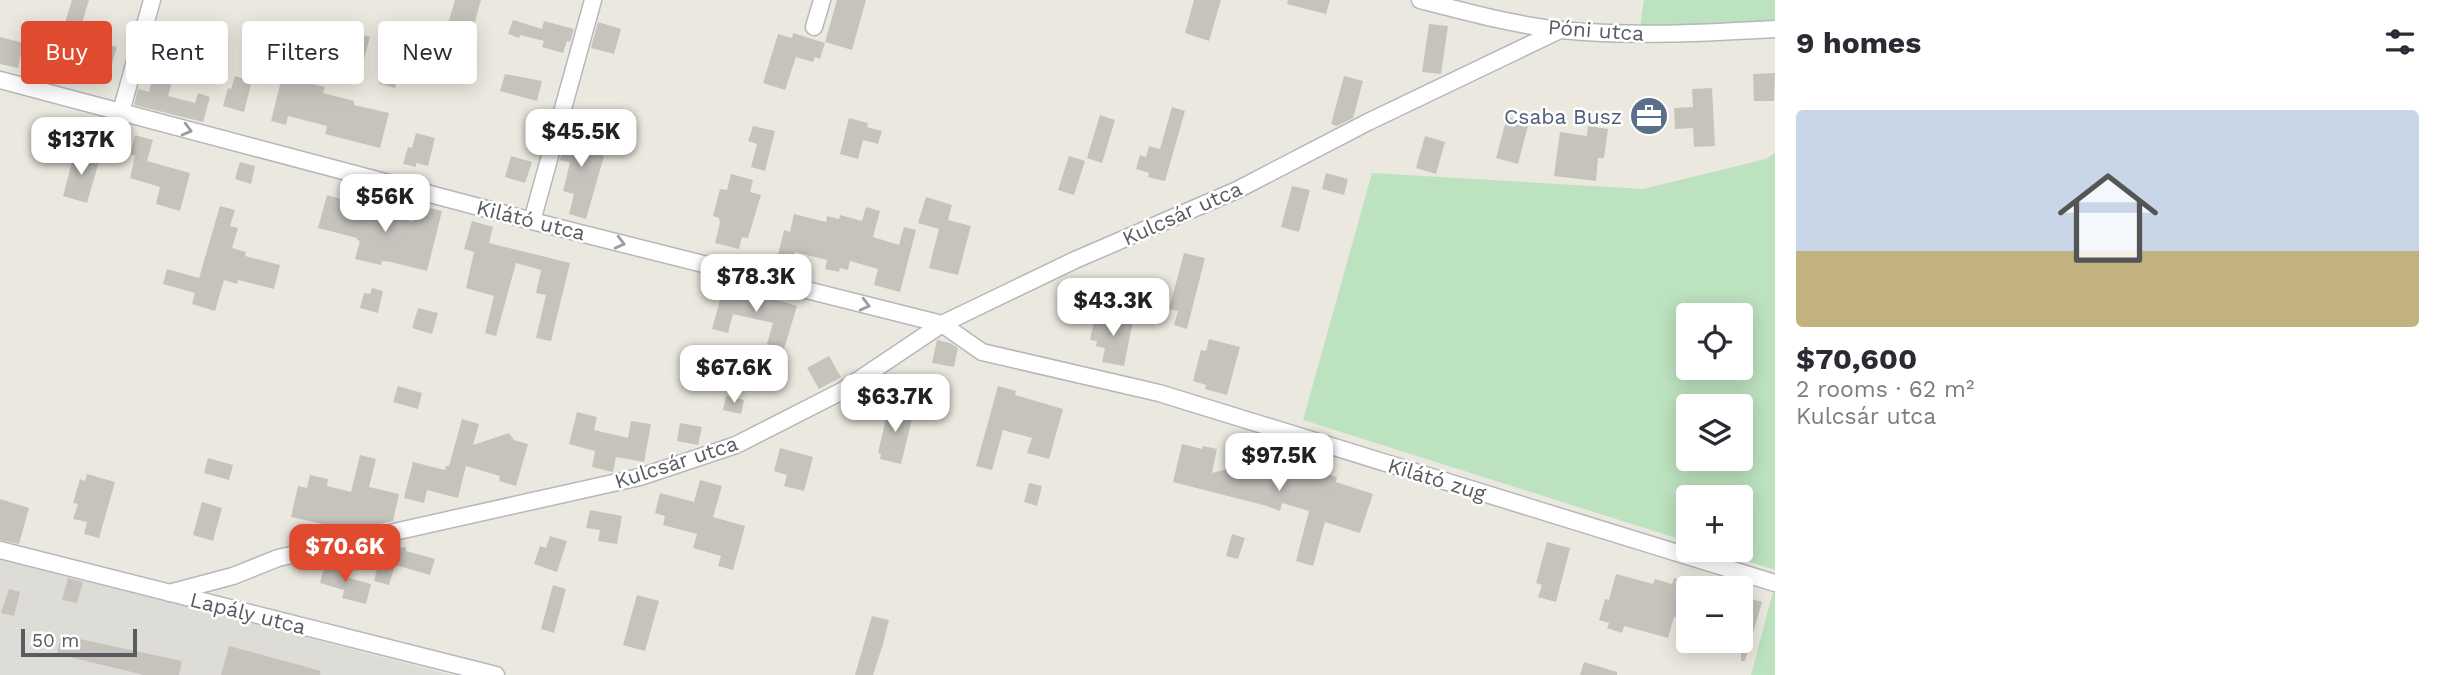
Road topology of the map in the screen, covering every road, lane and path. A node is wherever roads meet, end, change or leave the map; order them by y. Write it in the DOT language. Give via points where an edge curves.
graph roads {
  1 [pos="152,0"];
  2 [pos="593,0"];
  3 [pos="822,0"];
  4 [pos="1420,0"];
  5 [pos="1471,6"];
  6 [pos="814,27"];
  7 [pos="1775,29"];
  8 [pos="1560,30"];
  9 [pos="0,80"];
  10 [pos="121,112"];
  11 [pos="532,221"];
  12 [pos="942,324"];
  13 [pos="0,550"];
  14 [pos="1775,583"];
  15 [pos="169,593"];
  16 [pos="496,675"];
  1 -- 10 [label="street"];
  2 -- 11 [label="street"];
  3 -- 6 [label="street"];
  4 -- 5 [label="street, Póni utca"];
  5 -- 8 [label="street, Póni utca"];
  7 -- 8 [label="street, Póni utca" via="1668,35"];
  8 -- 12 [label="street, Kulcsár utca" via="1237,190"];
  9 -- 10 [label="street, Kilátó utca"];
  10 -- 11 [label="street, Kilátó utca, one-way"];
  11 -- 12 [label="street, Kilátó utca, one-way"];
  12 -- 14 [label="street, Kilátó zug" via="982,352 1159,393"];
  12 -- 15 [label="street, Kulcsár utca" via="842,391 736,445 640,477 278,558"];
  13 -- 15 [label="street, Lapály utca"];
  15 -- 16 [label="street, Lapály utca"];
}
